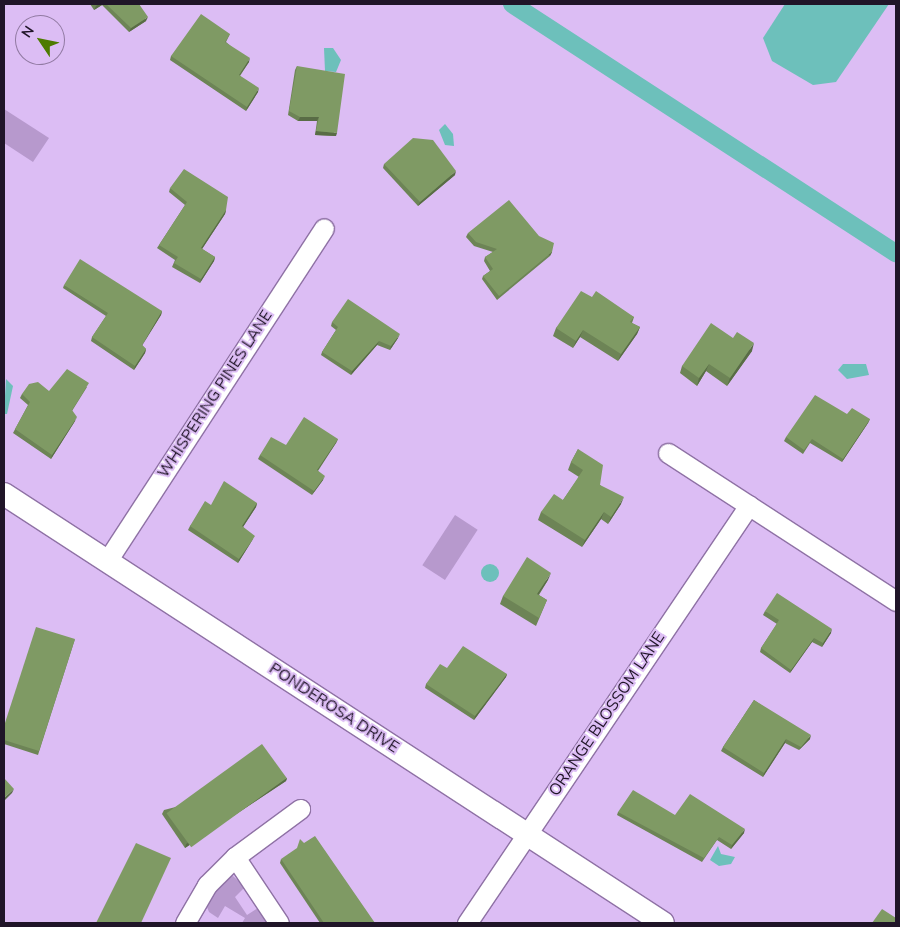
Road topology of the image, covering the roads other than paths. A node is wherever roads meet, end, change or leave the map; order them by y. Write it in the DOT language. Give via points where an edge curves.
graph roads {
  1 [pos="324,228"];
  2 [pos="668,453"];
  3 [pos="4,494"];
  4 [pos="749,505"];
  5 [pos="107,561"];
  6 [pos="896,601"];
  7 [pos="300,809"];
  8 [pos="526,834"];
  9 [pos="236,857"];
  10 [pos="185,923"];
  11 [pos="279,923"];
  12 [pos="467,923"];
  13 [pos="663,923"];
  1 -- 5 [label="street, WHISPERING PINES LANE"];
  2 -- 4 [label="street"];
  3 -- 5 [label="street, PONDEROSA DRIVE"];
  4 -- 6 [label="street"];
  4 -- 8 [label="street, ORANGE BLOSSOM LANE"];
  5 -- 8 [label="street, PONDEROSA DRIVE"];
  7 -- 9 [label="street"];
  8 -- 12 [label="street, ORANGE BLOSSOM LANE"];
  8 -- 13 [label="street, PONDEROSA DRIVE"];
  9 -- 10 [label="street" via="207,885"];
  9 -- 11 [label="street"];
}
